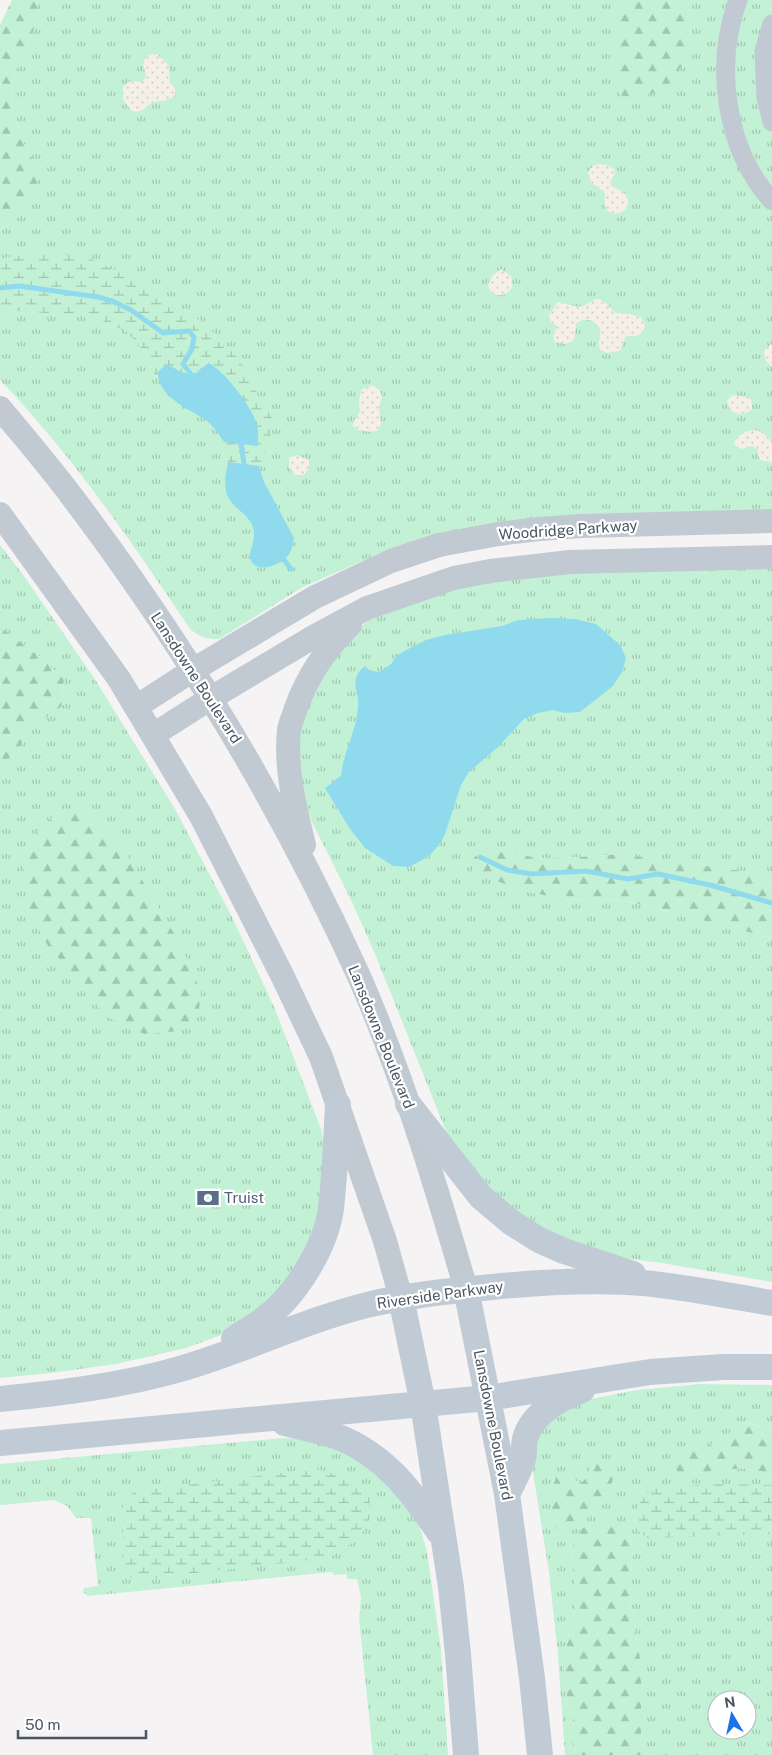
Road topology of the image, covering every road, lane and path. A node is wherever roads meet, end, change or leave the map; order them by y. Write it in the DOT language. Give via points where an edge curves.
graph roads {
  1 [pos="738,0"];
  2 [pos="772,24"];
  3 [pos="772,122"];
  4 [pos="772,202"];
  5 [pos="0,408"];
  6 [pos="0,514"];
  7 [pos="772,521"];
  8 [pos="772,557"];
  9 [pos="367,608"];
  10 [pos="193,670"];
  11 [pos="211,698"];
  12 [pos="136,708"];
  13 [pos="153,735"];
  14 [pos="312,878"];
  15 [pos="338,1104"];
  16 [pos="408,1104"];
  17 [pos="690,1289"];
  18 [pos="466,1290"];
  19 [pos="400,1298"];
  20 [pos="772,1303"];
  21 [pos="772,1367"];
  22 [pos="180,1369"];
  23 [pos="609,1379"];
  24 [pos="488,1398"];
  25 [pos="0,1399"];
  26 [pos="423,1404"];
  27 [pos="268,1418"];
  28 [pos="0,1443"];
  29 [pos="507,1494"];
  30 [pos="442,1538"];
  31 [pos="466,1755"];
  32 [pos="540,1755"];
  1 -- 4 [label="street" via="726,60 726,99 740,147 760,188"];
  2 -- 3 [label="street" via="764,51 766,97"];
  5 -- 10 [label="street, Lansdowne Boulevard" via="73,498"];
  6 -- 12 [label="street" via="119,679"];
  7 -- 10 [label="street, Woodridge Parkway" via="539,529 440,545 391,561 323,593"];
  8 -- 9 [label="street" via="570,562 490,571 454,578"];
  9 -- 11 [label="street"];
  9 -- 14 [label="street" via="318,662 300,698 290,728 288,755 294,806"];
  10 -- 11 [label="street, Lansdowne Boulevard"];
  10 -- 12 [label="street, Woodridge Parkway"];
  11 -- 13 [label="street"];
  11 -- 14 [label="street, Lansdowne Boulevard"];
  12 -- 13 [label="street"];
  13 -- 15 [label="street" via="201,816 282,975 321,1057"];
  14 -- 16 [label="street, Lansdowne Boulevard" via="358,976"];
  15 -- 19 [label="street" via="385,1241"];
  15 -- 22 [label="main road" via="331,1209 312,1263 292,1293 264,1319"];
  16 -- 17 [label="main road" via="481,1197 539,1240 623,1272"];
  16 -- 18 [label="street, Lansdowne Boulevard"];
  17 -- 18 [label="main road, Riverside Parkway" via="589,1281 534,1282"];
  17 -- 20 [label="main road, Riverside Parkway"];
  18 -- 19 [label="main road, Riverside Parkway"];
  18 -- 24 [label="main road, Lansdowne Boulevard"];
  19 -- 22 [label="main road, Riverside Parkway" via="316,1320"];
  19 -- 26 [label="main road"];
  21 -- 23 [label="main road" via="687,1368"];
  22 -- 25 [label="main road, Riverside Parkway" via="108,1386"];
  23 -- 24 [label="main road"];
  23 -- 29 [label="main road" via="563,1398 544,1411 525,1439 524,1457"];
  24 -- 26 [label="main road"];
  24 -- 29 [label="main road, Lansdowne Boulevard"];
  26 -- 27 [label="main road"];
  26 -- 30 [label="main road"];
  27 -- 28 [label="main road"];
  27 -- 30 [label="main road" via="340,1438 378,1458 410,1490"];
  29 -- 32 [label="main road, Lansdowne Boulevard"];
  30 -- 31 [label="main road" via="451,1587"];
}
